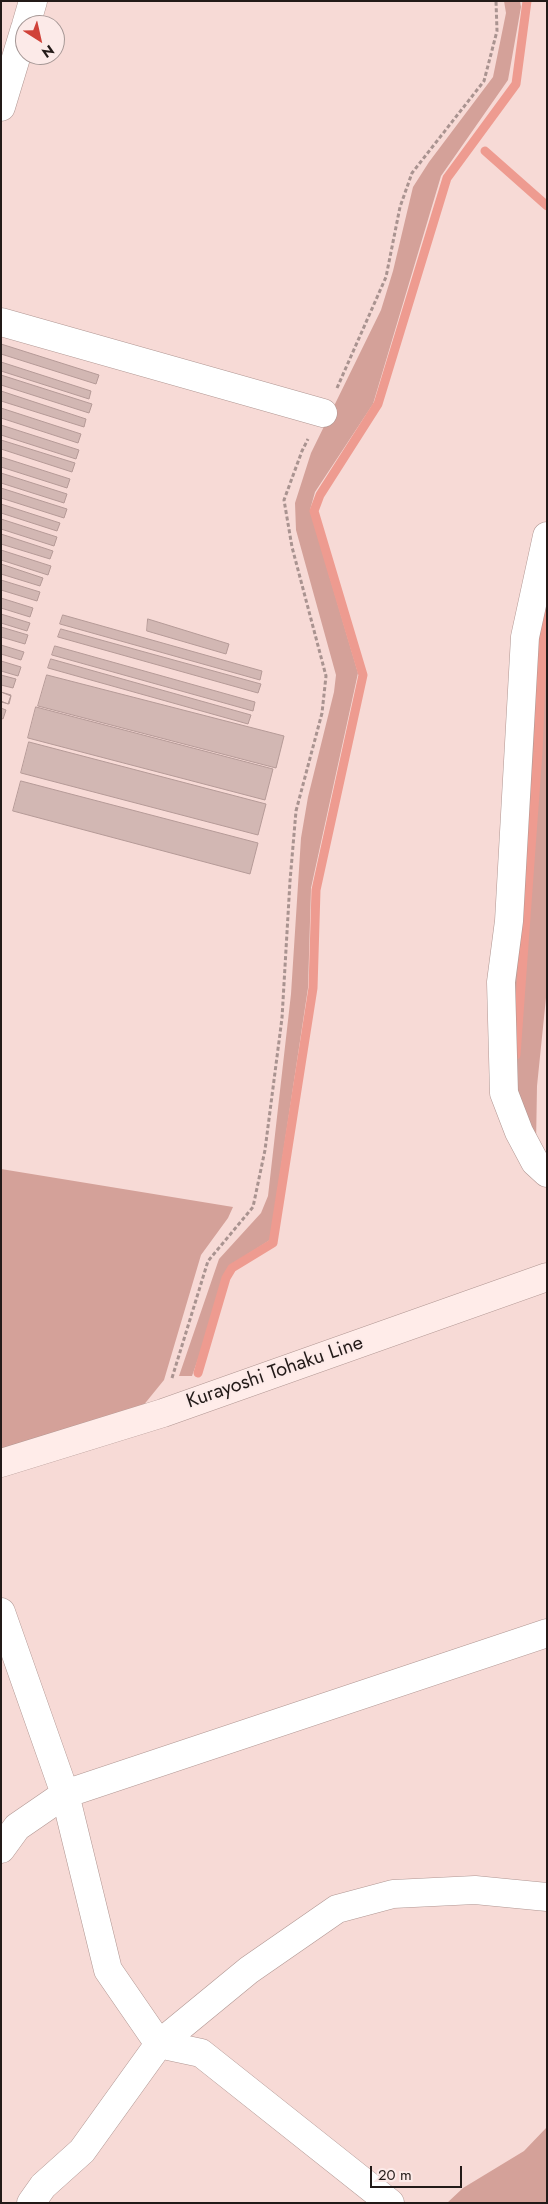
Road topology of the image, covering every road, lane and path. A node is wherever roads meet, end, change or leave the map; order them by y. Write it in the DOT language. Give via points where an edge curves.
graph roads {
  1 [pos="33,1"];
  2 [pos="496,1"];
  3 [pos="29,15"];
  4 [pos="15,60"];
  5 [pos="1,107"];
  6 [pos="1,322"];
  7 [pos="323,413"];
  8 [pos="547,536"];
  9 [pos="547,1173"];
  10 [pos="545,1284"];
  11 [pos="163,1413"];
  12 [pos="1,1463"];
  13 [pos="1,1612"];
  14 [pos="547,1633"];
  15 [pos="65,1794"];
  16 [pos="1,1849"];
  17 [pos="547,1898"];
  18 [pos="159,2044"];
  19 [pos="31,2203"];
  20 [pos="390,2203"];
  1 -- 3 [label="street"];
  2 -- 7 [label="path" via="497,31 484,81 412,173 400,207 386,277"];
  4 -- 5 [label="street"];
  6 -- 7 [label="street"];
  7 -- 11 [label="path" via="302,451 284,500 292,547 326,676 322,713 296,811 282,1018 265,1150 252,1207 208,1261"];
  8 -- 9 [label="street" via="525,638 509,921 501,982 504,1093 535,1162"];
  10 -- 11 [label="main road, Kurayoshi Tohaku Line"];
  11 -- 12 [label="main road, Kurayoshi Tohaku Line"];
  13 -- 15 [label="street"];
  14 -- 15 [label="street"];
  15 -- 16 [label="street" via="16,1827"];
  15 -- 18 [label="street" via="108,1970"];
  17 -- 18 [label="street" via="475,1890 448,1891 393,1894 337,1909 249,1970"];
  18 -- 19 [label="street" via="82,2151 42,2186"];
  18 -- 20 [label="street" via="201,2054"];
}
